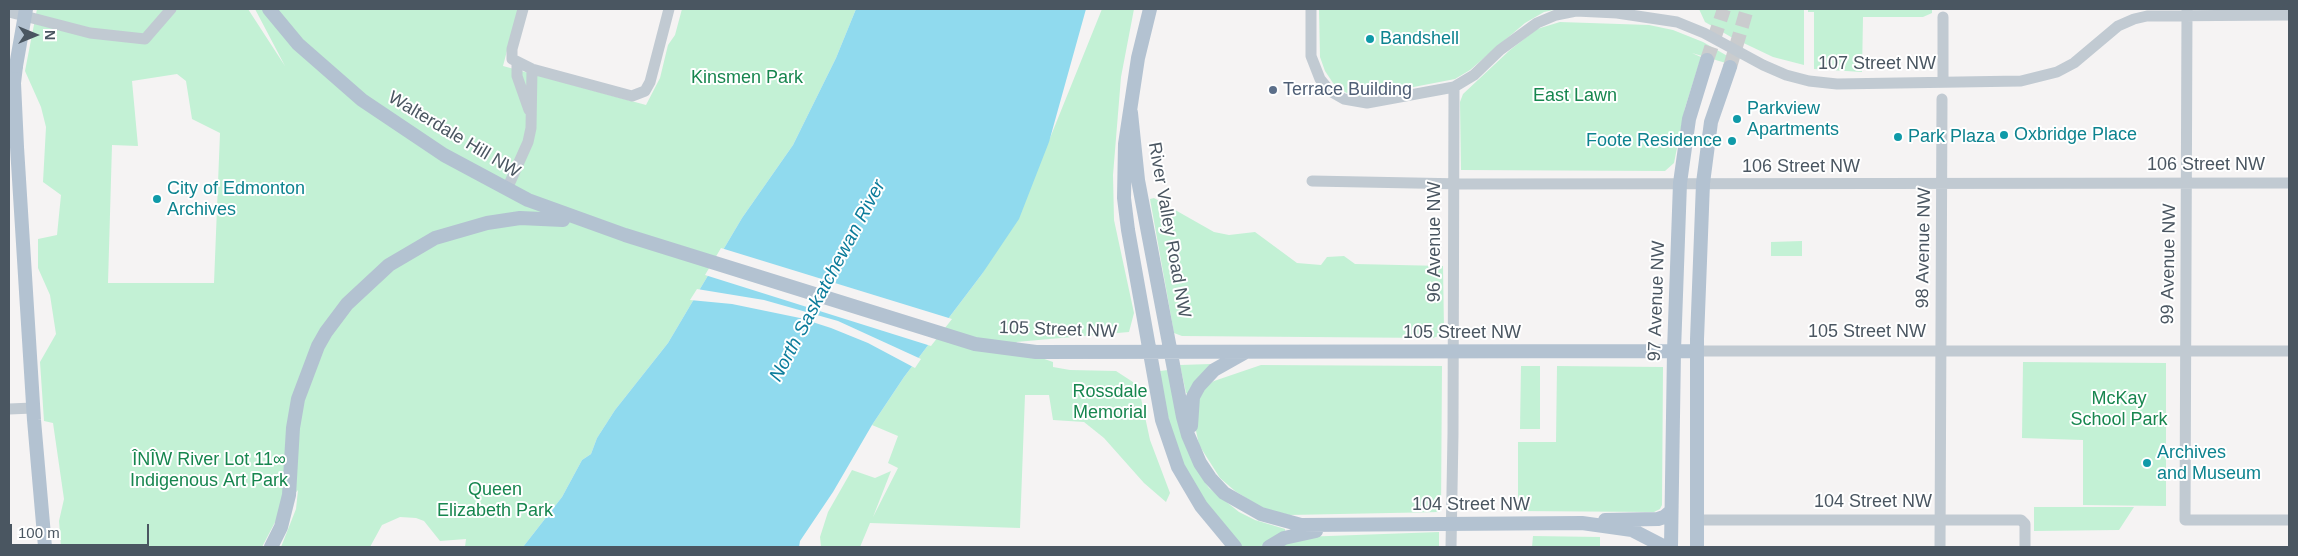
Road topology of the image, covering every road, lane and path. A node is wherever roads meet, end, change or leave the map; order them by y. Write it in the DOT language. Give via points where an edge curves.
graph roads {
  1 [pos="26,9"];
  2 [pos="171,9"];
  3 [pos="269,9"];
  4 [pos="523,9"];
  5 [pos="669,9"];
  6 [pos="1150,9"];
  7 [pos="1311,9"];
  8 [pos="9,12"];
  9 [pos="2187,12"];
  10 [pos="2289,15"];
  11 [pos="1943,17"];
  12 [pos="1708,60"];
  13 [pos="517,63"];
  14 [pos="1730,67"];
  15 [pos="532,69"];
  16 [pos="1943,82"];
  17 [pos="1454,87"];
  18 [pos="1942,99"];
  19 [pos="1131,113"];
  20 [pos="531,117"];
  21 [pos="12,134"];
  22 [pos="1312,181"];
  23 [pos="1680,183"];
  24 [pos="1703,183"];
  25 [pos="2187,183"];
  26 [pos="2289,183"];
  27 [pos="1453,184"];
  28 [pos="1943,184"];
  29 [pos="507,189"];
  30 [pos="584,222"];
  31 [pos="650,243"];
  32 [pos="1674,351"];
  33 [pos="1697,351"];
  34 [pos="1940,351"];
  35 [pos="2185,351"];
  36 [pos="2289,351"];
  37 [pos="1150,352"];
  38 [pos="1171,352"];
  39 [pos="1246,352"];
  40 [pos="1453,352"];
  41 [pos="34,408"];
  42 [pos="9,409"];
  43 [pos="1192,447"];
  44 [pos="1671,511"];
  45 [pos="1697,520"];
  46 [pos="2289,520"];
  47 [pos="1941,521"];
  48 [pos="1582,523"];
  49 [pos="1452,524"];
  50 [pos="1331,526"];
  51 [pos="1271,546"];
  52 [pos="45,547"];
  53 [pos="270,547"];
  54 [pos="1235,547"];
  55 [pos="1450,547"];
  56 [pos="1665,547"];
  57 [pos="1671,547"];
  58 [pos="1697,547"];
  59 [pos="1940,547"];
  60 [pos="2025,547"];
  1 -- 21 [label="main road, bridge" via="16,66"];
  2 -- 8 [label="street" via="145,40 90,33"];
  3 -- 29 [label="main road, Walterdale Hill NW" via="298,44 362,100 444,155"];
  4 -- 13 [label="street" via="512,49 512,60"];
  5 -- 15 [label="street" via="650,82 638,95 627,95"];
  6 -- 19 [label="main road, River Valley Road NW" via="1138,58"];
  7 -- 17 [label="street, 107 Street NW" via="1312,56 1316,72 1324,85 1344,99 1367,103"];
  9 -- 10 [label="street, 107 Street NW"];
  9 -- 16 [label="street, 107 Street NW" via="2147,16 2118,26 2074,63 2040,77 2021,81"];
  9 -- 25 [label="street, 99 Avenue NW"];
  11 -- 16 [label="street"];
  12 -- 23 [label="main road, 97 Avenue NW" via="1689,119"];
  13 -- 15 [label="street"];
  13 -- 20 [label="street" via="519,86"];
  14 -- 24 [label="main road" via="1712,122"];
  15 -- 20 [label="street"];
  16 -- 17 [label="street, 107 Street NW" via="1837,84 1809,81 1762,65 1677,22 1617,13 1576,12 1556,15 1537,23 1500,50 1474,76"];
  17 -- 27 [label="street, 96 Avenue NW"];
  18 -- 28 [label="street, 98 Avenue NW"];
  19 -- 37 [label="main road, River Valley Road NW" via="1125,144 1124,198"];
  19 -- 38 [label="main road, River Valley Road NW" via="1138,180"];
  20 -- 29 [label="street" via="528,142"];
  21 -- 41 [label="main road"];
  22 -- 27 [label="street, 106 Street NW"];
  23 -- 24 [label="street, 106 Street NW"];
  23 -- 27 [label="street, 106 Street NW"];
  23 -- 32 [label="main road, 97 Avenue NW"];
  24 -- 28 [label="street, 106 Street NW"];
  24 -- 33 [label="main road"];
  25 -- 26 [label="street, 106 Street NW"];
  25 -- 28 [label="street, 106 Street NW"];
  25 -- 35 [label="street, 99 Avenue NW"];
  27 -- 40 [label="street, 96 Avenue NW"];
  28 -- 34 [label="street, 98 Avenue NW"];
  29 -- 30 [label="main road, Walterdale Hill NW"];
  30 -- 31 [label="main road, Walterdale Hill NW"];
  30 -- 53 [label="main road" via="520,218 452,231 389,266 347,304 318,346 298,399 289,496 281,527"];
  31 -- 37 [label="main road, 105 Street NW" via="975,344 1036,352"];
  32 -- 33 [label="main road, 105 Street NW"];
  32 -- 40 [label="main road, 105 Street NW"];
  32 -- 44 [label="main road, 97 Avenue NW"];
  33 -- 34 [label="street, 105 Street NW"];
  33 -- 45 [label="main road"];
  34 -- 35 [label="street, 105 Street NW"];
  34 -- 47 [label="street, 98 Avenue NW"];
  35 -- 36 [label="street, 105 Street NW"];
  35 -- 46 [label="street, 99 Avenue NW" via="2186,520"];
  37 -- 38 [label="main road, 105 Street NW"];
  37 -- 54 [label="main road, River Valley Road NW" via="1162,420 1178,467 1201,506"];
  38 -- 39 [label="main road, 105 Street NW"];
  38 -- 43 [label="main road, River Valley Road NW"];
  39 -- 40 [label="main road, 105 Street NW"];
  39 -- 43 [label="main road" via="1214,370 1199,386 1191,409"];
  40 -- 49 [label="street, 96 Avenue NW"];
  41 -- 42 [label="street"];
  41 -- 52 [label="main road"];
  43 -- 50 [label="main road, River Valley Road NW" via="1213,482 1242,505 1291,524"];
  44 -- 48 [label="main road" via="1658,519 1620,518"];
  44 -- 57 [label="main road, 97 Avenue NW"];
  45 -- 47 [label="street, 104 Street NW"];
  45 -- 58 [label="main road"];
  47 -- 59 [label="street, 98 Avenue NW"];
  47 -- 60 [label="street, 104 Street NW" via="2022,520 2025,524"];
  48 -- 49 [label="main road, 104 Street NW"];
  48 -- 56 [label="main road, 104 Street NW" via="1632,530"];
  49 -- 50 [label="main road, 104 Street NW"];
  49 -- 55 [label="street, 96 Avenue NW"];
  50 -- 51 [label="main road" via="1291,536"];
}
